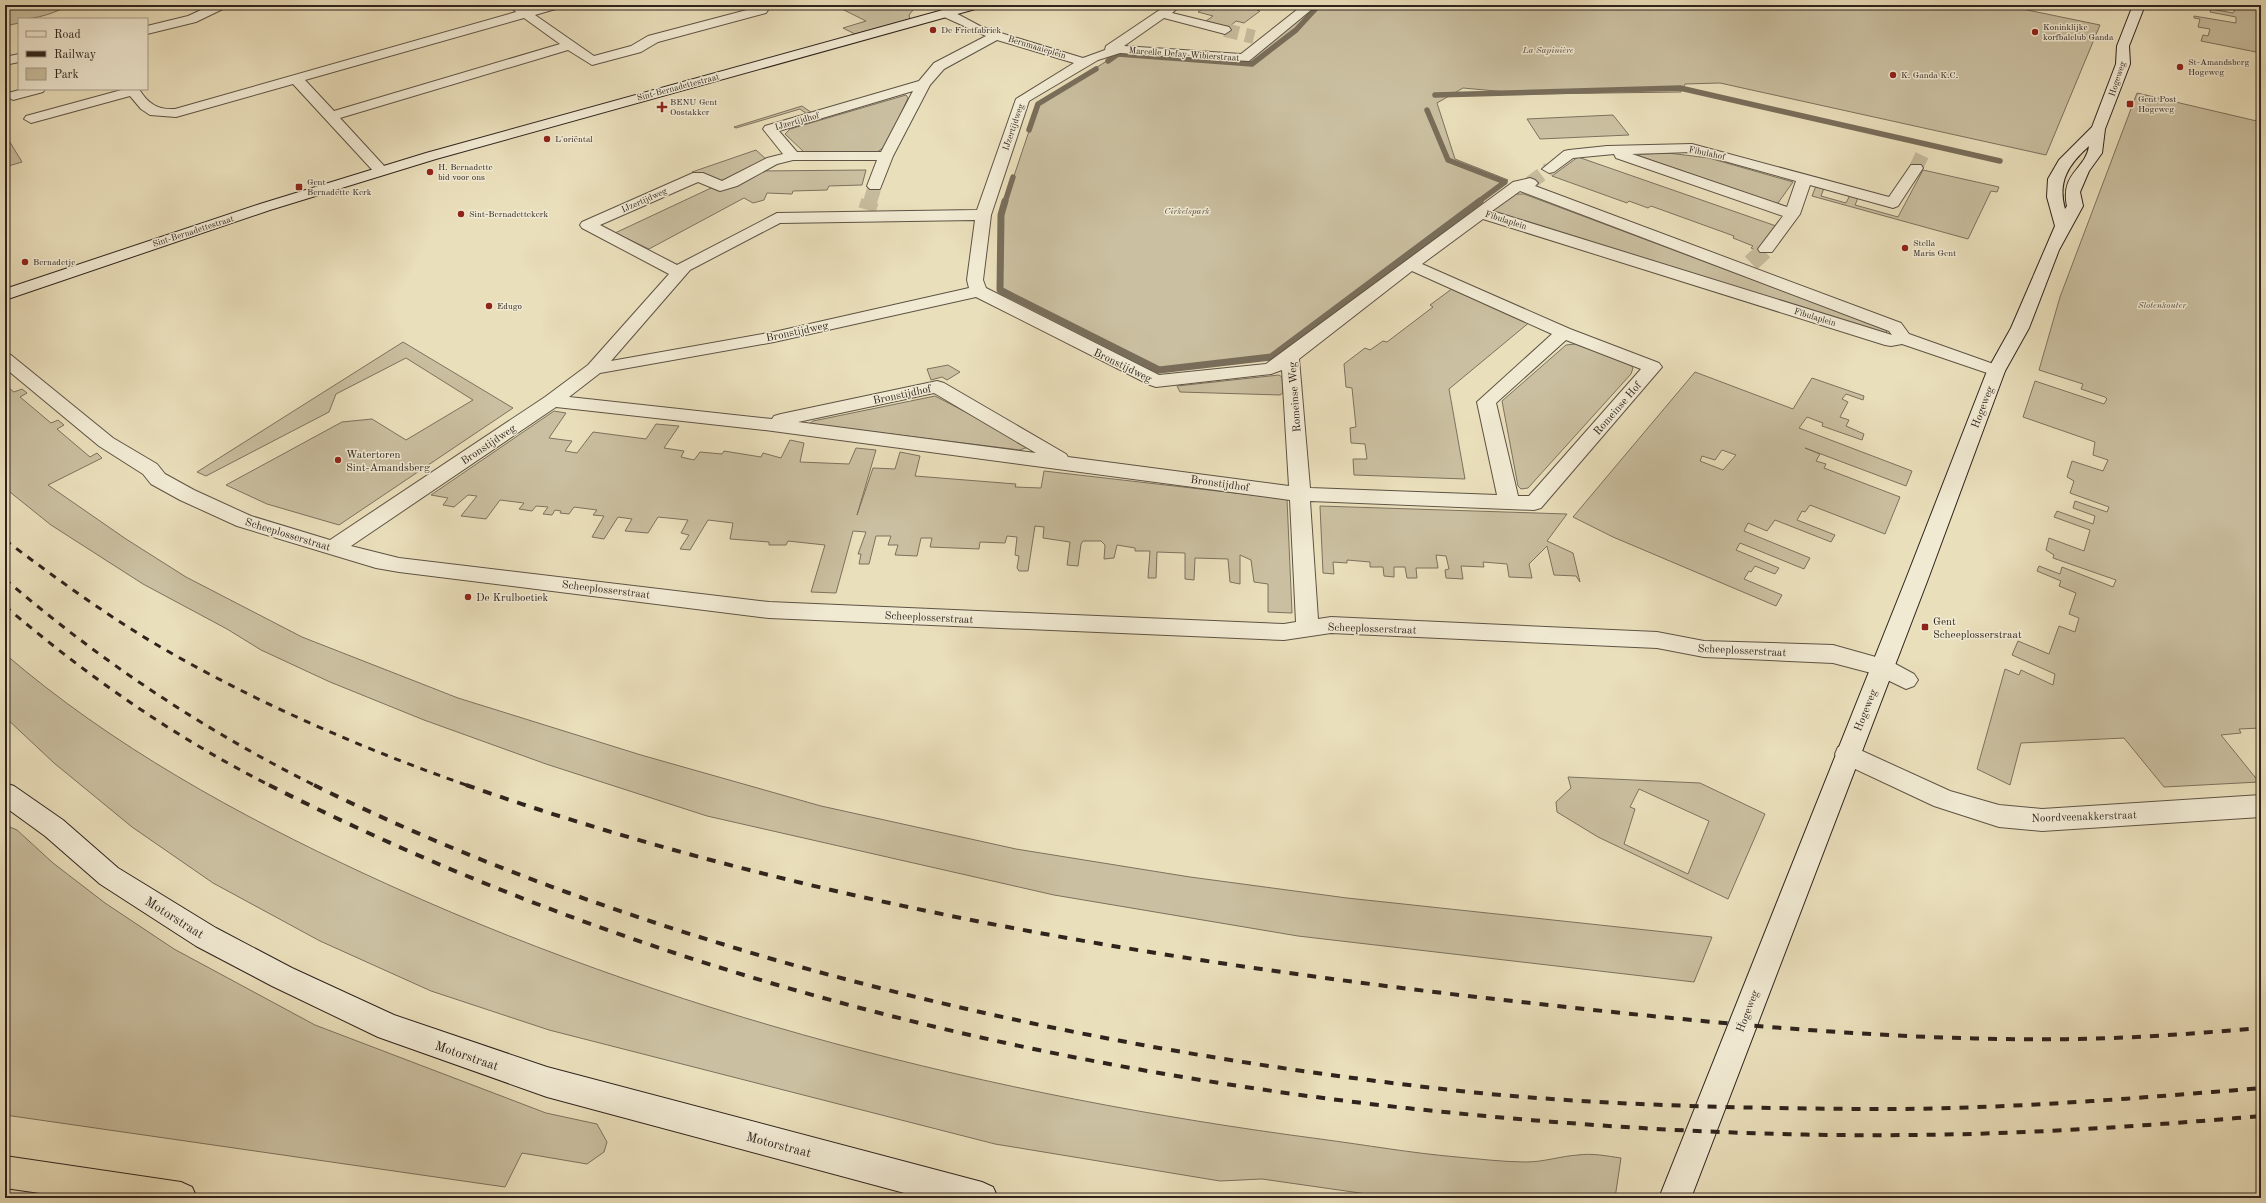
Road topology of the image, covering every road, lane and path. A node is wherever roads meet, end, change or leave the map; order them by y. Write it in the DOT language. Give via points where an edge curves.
graph roads {
  1 [pos="225,5"];
  2 [pos="513,5"];
  3 [pos="555,5"];
  4 [pos="975,5"];
  5 [pos="1175,5"];
  6 [pos="1311,5"];
  7 [pos="2139,5"];
  8 [pos="722,7"];
  9 [pos="762,10"];
  10 [pos="526,13"];
  11 [pos="946,13"];
  12 [pos="1161,14"];
  13 [pos="738,16"];
  14 [pos="148,30"];
  15 [pos="1225,30"];
  16 [pos="998,35"];
  17 [pos="1254,36"];
  18 [pos="1267,40"];
  19 [pos="570,45"];
  20 [pos="1116,49"];
  21 [pos="18,58"];
  22 [pos="5,62"];
  23 [pos="1084,62"];
  24 [pos="296,79"];
  25 [pos="924,84"];
  26 [pos="34,90"];
  27 [pos="133,90"];
  28 [pos="13,96"];
  29 [pos="330,117"];
  30 [pos="31,119"];
  31 [pos="1607,150"];
  32 [pos="793,156"];
  33 [pos="886,156"];
  34 [pos="1916,168"];
  35 [pos="1549,169"];
  36 [pos="381,171"];
  37 [pos="1805,178"];
  38 [pos="875,186"];
  39 [pos="1481,213"];
  40 [pos="1792,214"];
  41 [pos="983,215"];
  42 [pos="1766,249"];
  43 [pos="1411,265"];
  44 [pos="679,273"];
  45 [pos="978,291"];
  46 [pos="5,295"];
  47 [pos="1564,333"];
  48 [pos="1903,338"];
  49 [pos="1290,357"];
  50 [pos="5,360"];
  51 [pos="594,369"];
  52 [pos="1996,371"];
  53 [pos="552,401"];
  54 [pos="765,424"];
  55 [pos="1068,463"];
  56 [pos="1299,494"];
  57 [pos="1509,502"];
  58 [pos="333,548"];
  59 [pos="1307,628"];
  60 [pos="1882,667"];
  61 [pos="1906,680"];
  62 [pos="1847,754"];
  63 [pos="5,793"];
  64 [pos="2261,806"];
  65 [pos="5,1172"];
  66 [pos="181,1198"];
  67 [pos="982,1198"];
  68 [pos="1675,1198"];
  1 -- 14 [label="street" via="192,19"];
  2 -- 10 [label="street"];
  3 -- 10 [label="street"];
  4 -- 11 [label="street, Sint-Bernadettestraat"];
  5 -- 12 [label="street"];
  6 -- 18 [label="street, Marcelle Defay-Wibierstraat"];
  7 -- 52 [label="street, Hogeweg" via="2123,46 2123,64 2098,129 2094,153 2082,170 2072,192 2075,206 2062,224 2019,329 2003,354"];
  8 -- 13 [label="street"];
  9 -- 13 [label="street"];
  10 -- 19 [label="street"];
  10 -- 24 [label="street"];
  11 -- 16 [label="street, Bernmaaieplein" via="957,21"];
  11 -- 36 [label="street, Sint-Bernadettestraat"];
  12 -- 15 [label="street"];
  12 -- 20 [label="street"];
  13 -- 19 [label="street" via="653,39 636,49 592,61"];
  16 -- 23 [label="street, Bernmaaieplein"];
  16 -- 25 [label="street" via="938,66"];
  17 -- 18 [label="street"];
  18 -- 20 [label="street, Marcelle Defay-Wibierstraat" via="1244,58"];
  19 -- 29 [label="street"];
  20 -- 23 [label="street, IJzertijdweg"];
  21 -- 22 [label="street"];
  23 -- 41 [label="street, IJzertijdweg" via="1023,99"];
  24 -- 27 [label="street" via="176,113 164,114 148,109"];
  24 -- 29 [label="street"];
  25 -- 32 [label="street, IJzertijdhof" via="770,129"];
  25 -- 33 [label="street"];
  26 -- 28 [label="street"];
  27 -- 30 [label="street"];
  29 -- 36 [label="street"];
  31 -- 35 [label="street, Fibulahof" via="1569,154"];
  31 -- 37 [label="street, Fibulahof" via="1692,148"];
  31 -- 40 [label="street, Fibulahof"];
  32 -- 33 [label="street"];
  32 -- 44 [label="street, IJzertijdweg" via="772,161 732,183 720,186 698,176 588,225"];
  33 -- 38 [label="street"];
  34 -- 37 [label="street, Fibulahof" via="1894,203"];
  36 -- 46 [label="street, Sint-Bernadettestraat"];
  37 -- 40 [label="street"];
  39 -- 43 [label="street, Romeinse Weg"];
  39 -- 48 [label="street, Fibulaplein" via="1891,341"];
  39 -- 48 [label="street, Fibulaplein" via="1524,184 1748,267 1895,327"];
  40 -- 42 [label="street"];
  41 -- 44 [label="street" via="865,213 777,218 684,267"];
  41 -- 45 [label="street, IJzertijdweg" via="975,280"];
  43 -- 47 [label="street, Romeinse Hof"];
  43 -- 49 [label="street, Romeinse Weg"];
  44 -- 51 [label="street"];
  45 -- 49 [label="street, Bronstijdweg" via="1156,381 1270,369"];
  45 -- 51 [label="street, Bronstijdweg" via="774,337"];
  47 -- 57 [label="street" via="1486,402"];
  47 -- 57 [label="street, Romeinse Hof" via="1653,368 1534,503"];
  48 -- 52 [label="street, Fibulaplein"];
  49 -- 56 [label="street, Romeinse Weg"];
  50 -- 58 [label="street, Scheeplosserstraat" via="106,442 150,470 158,479 244,521"];
  51 -- 53 [label="street, Bronstijdweg"];
  52 -- 60 [label="street, Hogeweg"];
  53 -- 54 [label="street, Bronstijdhof"];
  53 -- 58 [label="street, Bronstijdweg"];
  54 -- 55 [label="street, Bronstijdhof"];
  54 -- 55 [label="street, Bronstijdhof" via="937,387"];
  55 -- 56 [label="street, Bronstijdhof"];
  56 -- 57 [label="street, Romeinse Hof"];
  56 -- 59 [label="street, Romeinse Weg"];
  58 -- 59 [label="street, Scheeplosserstraat" via="399,565 622,590 770,610 1284,632"];
  59 -- 60 [label="street, Scheeplosserstraat" via="1331,625 1657,640 1704,649 1833,654"];
  60 -- 61 [label="street, Scheeplosserstraat"];
  60 -- 62 [label="street, Hogeweg"];
  62 -- 64 [label="street, Noordveenakkerstraat" via="1943,799 1999,816 2042,820"];
  62 -- 68 [label="street, Hogeweg"];
  63 -- 67 [label="street, Motorstraat" via="54,828 109,876 206,937 282,978 388,1027 548,1082"];
  65 -- 66 [label="highway"];
}
